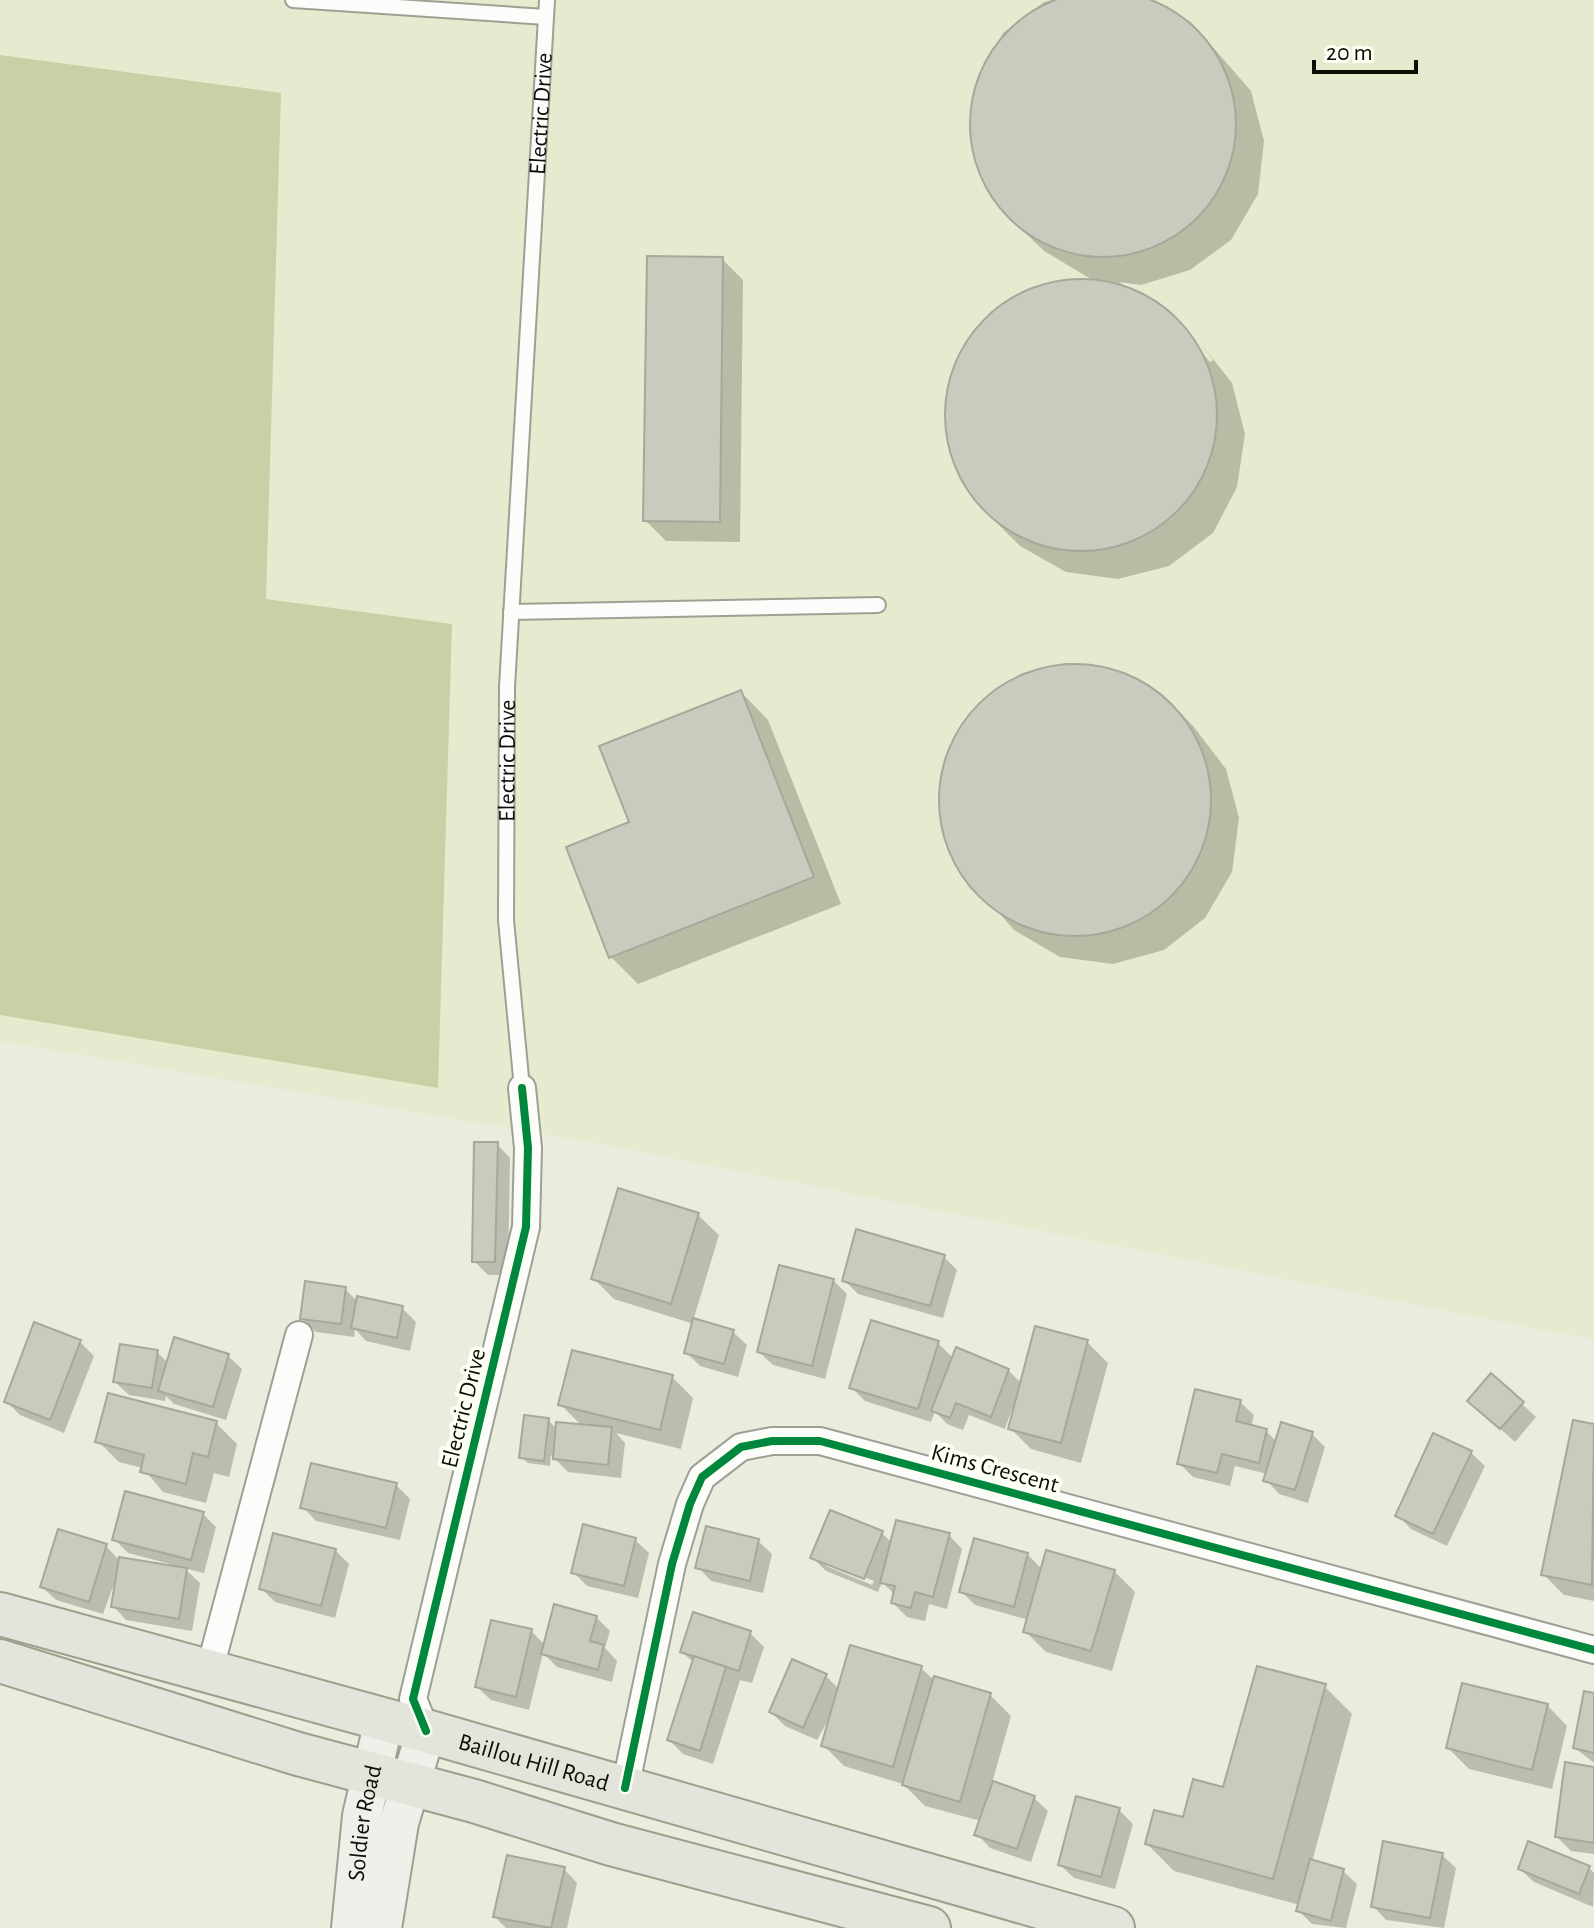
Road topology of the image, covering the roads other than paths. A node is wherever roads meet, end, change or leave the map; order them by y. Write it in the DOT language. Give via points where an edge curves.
graph roads {
  1 [pos="293,0"];
  2 [pos="547,0"];
  3 [pos="546,17"];
  4 [pos="878,605"];
  5 [pos="511,612"];
  6 [pos="522,1088"];
  7 [pos="299,1335"];
  8 [pos="0,1614"];
  9 [pos="1594,1650"];
  10 [pos="0,1661"];
  11 [pos="209,1672"];
  12 [pos="408,1717"];
  13 [pos="371,1772"];
  14 [pos="411,1784"];
  15 [pos="625,1788"];
  16 [pos="351,1928"];
  17 [pos="382,1928"];
  18 [pos="929,1928"];
  19 [pos="1113,1928"];
  1 -- 3 [label="lane"];
  2 -- 3 [label="lane, Electric Drive"];
  3 -- 5 [label="lane, Electric Drive"];
  4 -- 5 [label="lane"];
  5 -- 6 [label="lane, Electric Drive" via="506,920"];
  6 -- 12 [label="street, Electric Drive" via="528,1148 526,1227"];
  7 -- 11 [label="street"];
  8 -- 11 [label="main road, Baillou Hill Road"];
  9 -- 15 [label="street, Kims Crescent" via="820,1441 772,1441 741,1447 702,1477 690,1504 672,1564"];
  10 -- 13 [label="main road"];
  11 -- 12 [label="main road, Baillou Hill Road"];
  12 -- 13 [label="main road, Soldier Road"];
  12 -- 14 [label="main road, Soldier Road"];
  12 -- 15 [label="main road, Baillou Hill Road"];
  13 -- 14 [label="main road"];
  13 -- 16 [label="main road, Soldier Road" via="355,1860"];
  14 -- 17 [label="main road, Soldier Road" via="390,1864"];
  14 -- 18 [label="main road" via="611,1844"];
  15 -- 19 [label="main road, Baillou Hill Road"];
}
